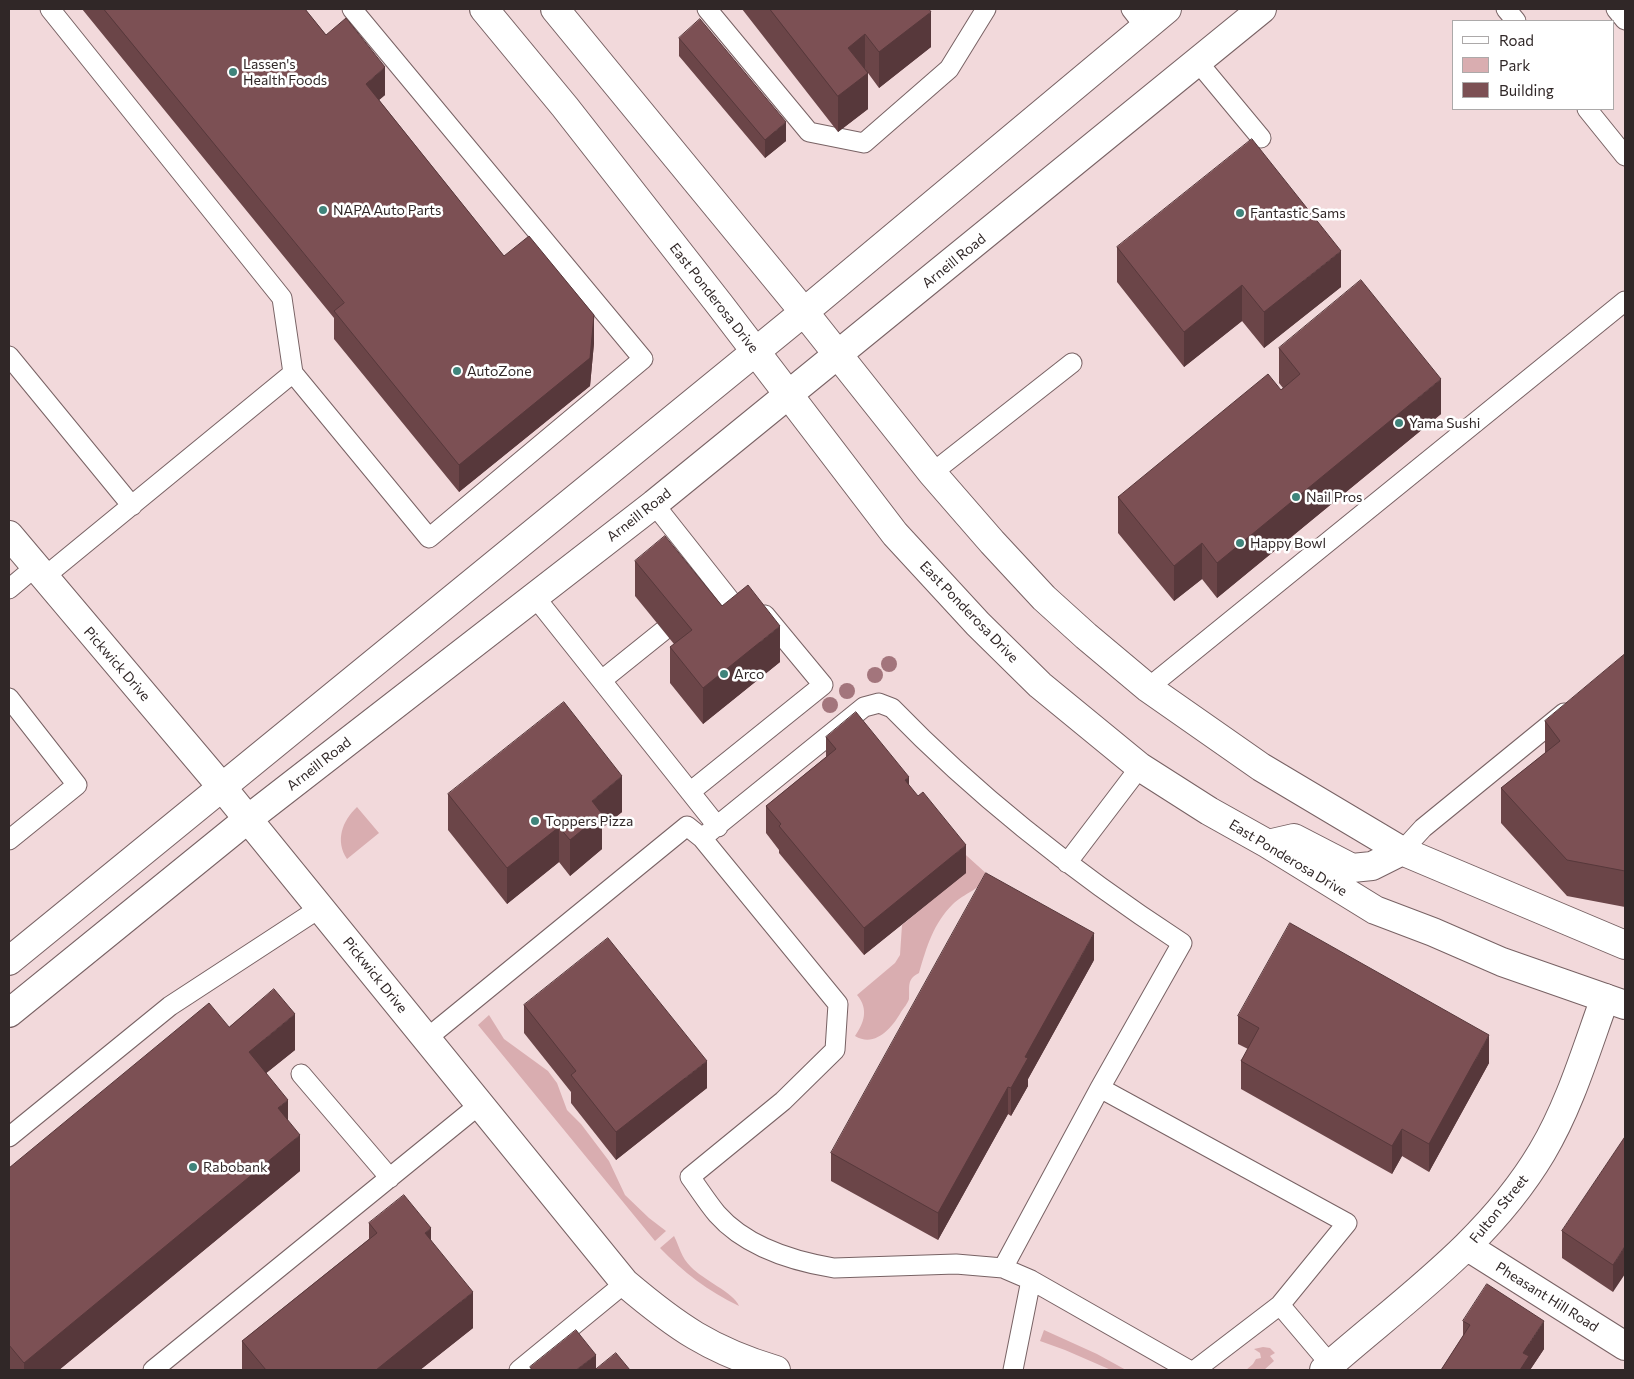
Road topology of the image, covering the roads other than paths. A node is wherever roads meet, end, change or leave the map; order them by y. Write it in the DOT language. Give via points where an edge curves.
graph roads {
  1 [pos="50,9"];
  2 [pos="352,9"];
  3 [pos="484,9"];
  4 [pos="555,9"];
  5 [pos="707,9"];
  6 [pos="986,9"];
  7 [pos="1167,9"];
  8 [pos="1262,9"];
  9 [pos="1506,9"];
  10 [pos="1616,9"];
  11 [pos="1138,18"];
  12 [pos="1515,20"];
  13 [pos="1625,20"];
  14 [pos="1197,61"];
  15 [pos="1588,110"];
  16 [pos="1261,138"];
  17 [pos="1625,156"];
  18 [pos="1625,301"];
  19 [pos="804,312"];
  20 [pos="756,351"];
  21 [pos="838,355"];
  22 [pos="9,356"];
  23 [pos="1072,363"];
  24 [pos="293,373"];
  25 [pos="787,395"];
  26 [pos="932,473"];
  27 [pos="654,504"];
  28 [pos="132,506"];
  29 [pos="9,535"];
  30 [pos="39,573"];
  31 [pos="9,589"];
  32 [pos="535,597"];
  33 [pos="663,631"];
  34 [pos="602,680"];
  35 [pos="1148,688"];
  36 [pos="9,698"];
  37 [pos="1582,699"];
  38 [pos="1140,767"];
  39 [pos="221,786"];
  40 [pos="690,792"];
  41 [pos="248,820"];
  42 [pos="718,827"];
  43 [pos="702,838"];
  44 [pos="9,840"];
  45 [pos="1268,844"];
  46 [pos="1402,851"];
  47 [pos="1067,863"];
  48 [pos="320,908"];
  49 [pos="1625,945"];
  50 [pos="9,961"];
  51 [pos="1615,1002"];
  52 [pos="9,1013"];
  53 [pos="426,1039"];
  54 [pos="301,1074"];
  55 [pos="1100,1088"];
  56 [pos="479,1105"];
  57 [pos="9,1137"];
  58 [pos="390,1178"];
  59 [pos="1468,1247"];
  60 [pos="1003,1268"];
  61 [pos="1031,1280"];
  62 [pos="625,1283"];
  63 [pos="1280,1305"];
  64 [pos="1625,1346"];
  65 [pos="1327,1367"];
  66 [pos="153,1370"];
  67 [pos="519,1370"];
  68 [pos="776,1370"];
  69 [pos="1013,1370"];
  70 [pos="1190,1370"];
  71 [pos="1195,1370"];
  1 -- 24 [label="lane" via="282,298"];
  2 -- 24 [label="lane" via="643,360 429,538"];
  3 -- 20 [label="main road, East Ponderosa Drive"];
  4 -- 19 [label="main road"];
  5 -- 6 [label="lane" via="809,132 864,143 949,69"];
  7 -- 11 [label="main road"];
  8 -- 14 [label="main road, Arneill Road"];
  9 -- 12 [label="lane"];
  10 -- 13 [label="lane"];
  11 -- 19 [label="main road"];
  14 -- 16 [label="lane"];
  14 -- 21 [label="main road, Arneill Road"];
  15 -- 17 [label="lane"];
  18 -- 35 [label="lane"];
  19 -- 20 [label="main road"];
  19 -- 21 [label="main road"];
  20 -- 25 [label="main road, East Ponderosa Drive"];
  20 -- 39 [label="main road"];
  21 -- 25 [label="main road, Arneill Road"];
  21 -- 26 [label="main road"];
  22 -- 28 [label="lane"];
  23 -- 26 [label="lane"];
  24 -- 28 [label="lane"];
  25 -- 27 [label="main road, Arneill Road"];
  25 -- 38 [label="main road, East Ponderosa Drive" via="895,534 978,624 1040,684"];
  26 -- 35 [label="main road" via="1044,598"];
  27 -- 32 [label="main road, Arneill Road"];
  27 -- 40 [label="lane" via="711,591 741,614 755,603 823,685"];
  28 -- 30 [label="lane"];
  29 -- 30 [label="main road, Pickwick Drive"];
  30 -- 31 [label="lane"];
  30 -- 39 [label="main road, Pickwick Drive"];
  32 -- 34 [label="lane"];
  32 -- 41 [label="main road, Arneill Road"];
  33 -- 34 [label="lane"];
  34 -- 40 [label="lane"];
  35 -- 46 [label="main road" via="1261,767"];
  36 -- 44 [label="lane" via="77,785"];
  37 -- 46 [label="lane" via="1423,828"];
  38 -- 45 [label="main road, East Ponderosa Drive"];
  38 -- 47 [label="lane"];
  39 -- 41 [label="main road, Pickwick Drive"];
  39 -- 50 [label="main road"];
  40 -- 42 [label="lane"];
  41 -- 48 [label="main road, Pickwick Drive"];
  41 -- 52 [label="main road, Arneill Road"];
  42 -- 43 [label="lane"];
  42 -- 47 [label="lane" via="864,707 879,703 892,708 966,778"];
  43 -- 53 [label="lane" via="687,826"];
  43 -- 60 [label="lane" via="838,1004 835,1050 783,1101 690,1177 718,1215 736,1232 797,1261 834,1268 956,1264"];
  45 -- 46 [label="main road" via="1294,838 1352,868 1372,866"];
  45 -- 51 [label="main road, East Ponderosa Drive" via="1375,910 1502,962"];
  46 -- 49 [label="main road"];
  47 -- 55 [label="lane" via="1182,943"];
  48 -- 53 [label="main road, Pickwick Drive"];
  48 -- 57 [label="lane" via="170,1006"];
  51 -- 59 [label="main road, Fulton Street" via="1543,1151 1519,1188"];
  53 -- 56 [label="main road, Pickwick Drive"];
  54 -- 58 [label="lane"];
  55 -- 60 [label="lane"];
  55 -- 63 [label="lane" via="1347,1223"];
  56 -- 58 [label="lane"];
  56 -- 62 [label="main road, Pickwick Drive"];
  58 -- 66 [label="lane"];
  59 -- 64 [label="main road, Pheasant Hill Road"];
  59 -- 65 [label="main road, Fulton Street" via="1412,1298"];
  60 -- 61 [label="lane"];
  61 -- 69 [label="lane"];
  61 -- 70 [label="lane"];
  62 -- 67 [label="lane"];
  62 -- 68 [label="main road, Pickwick Drive" via="695,1337 720,1351"];
  63 -- 65 [label="lane"];
  63 -- 71 [label="lane"];
}
